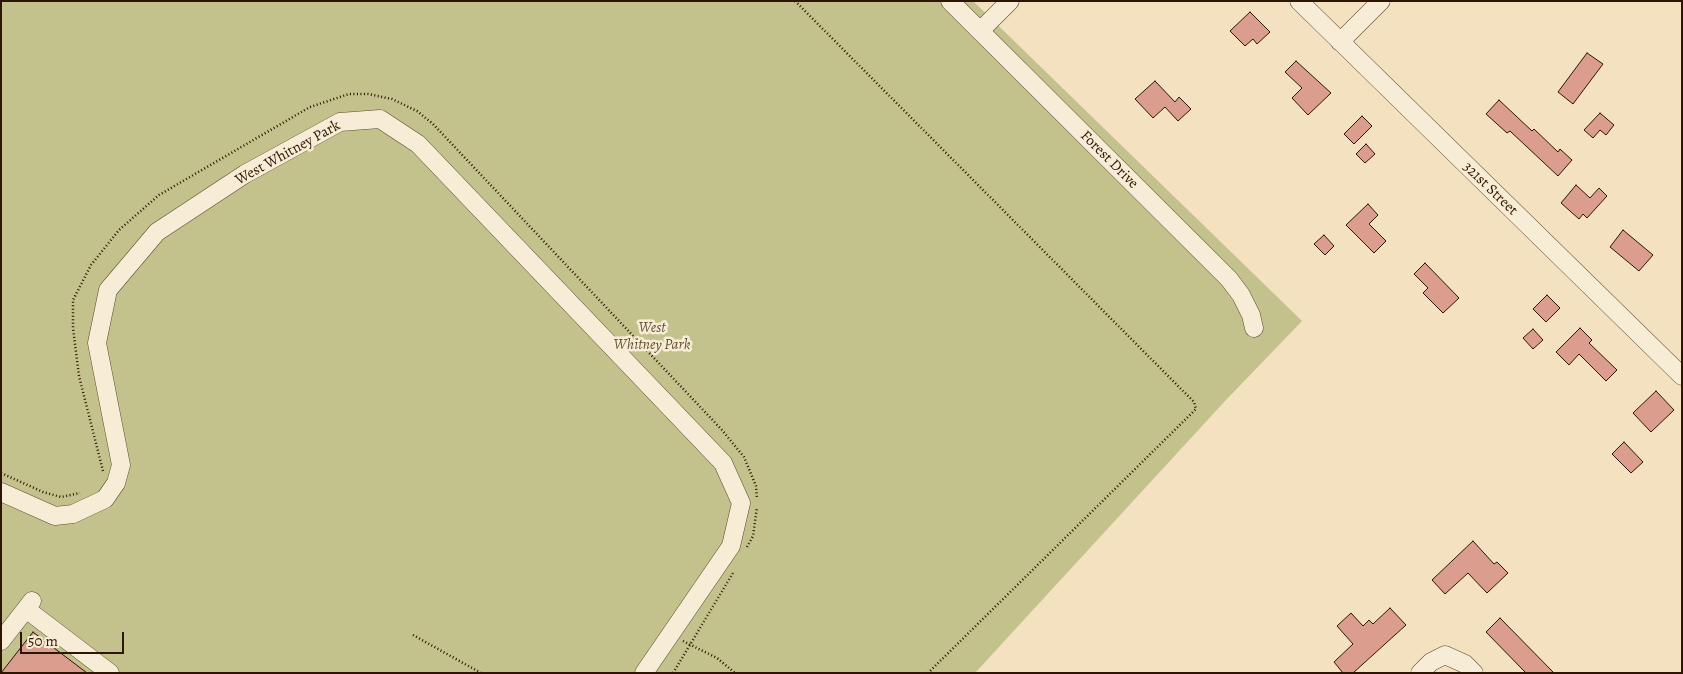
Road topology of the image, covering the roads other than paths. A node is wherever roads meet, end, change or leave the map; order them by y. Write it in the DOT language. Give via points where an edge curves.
graph roads {
  1 [pos="950,1"];
  2 [pos="1010,1"];
  3 [pos="1299,1"];
  4 [pos="1381,1"];
  5 [pos="980,31"];
  6 [pos="1340,42"];
  7 [pos="1254,328"];
  8 [pos="1682,376"];
  9 [pos="1,492"];
  10 [pos="1,641"];
  11 [pos="110,673"];
  12 [pos="644,673"];
  13 [pos="1420,673"];
  14 [pos="1474,673"];
  1 -- 5 [label="street, Forest Drive"];
  2 -- 5 [label="street"];
  3 -- 6 [label="street, 321st Street"];
  4 -- 6 [label="street"];
  5 -- 7 [label="street, Forest Drive" via="1229,279 1252,315"];
  6 -- 8 [label="street, 321st Street"];
  9 -- 12 [label="street, West Whitney Park" via="55,516 73,514 105,499 116,483 121,465 97,343 108,290 157,232 245,174 340,122 380,119 418,144 723,463 741,503 731,546"];
  10 -- 11 [label="street" via="29,605"];
  13 -- 14 [label="street" via="1445,655 1465,664"];
}
